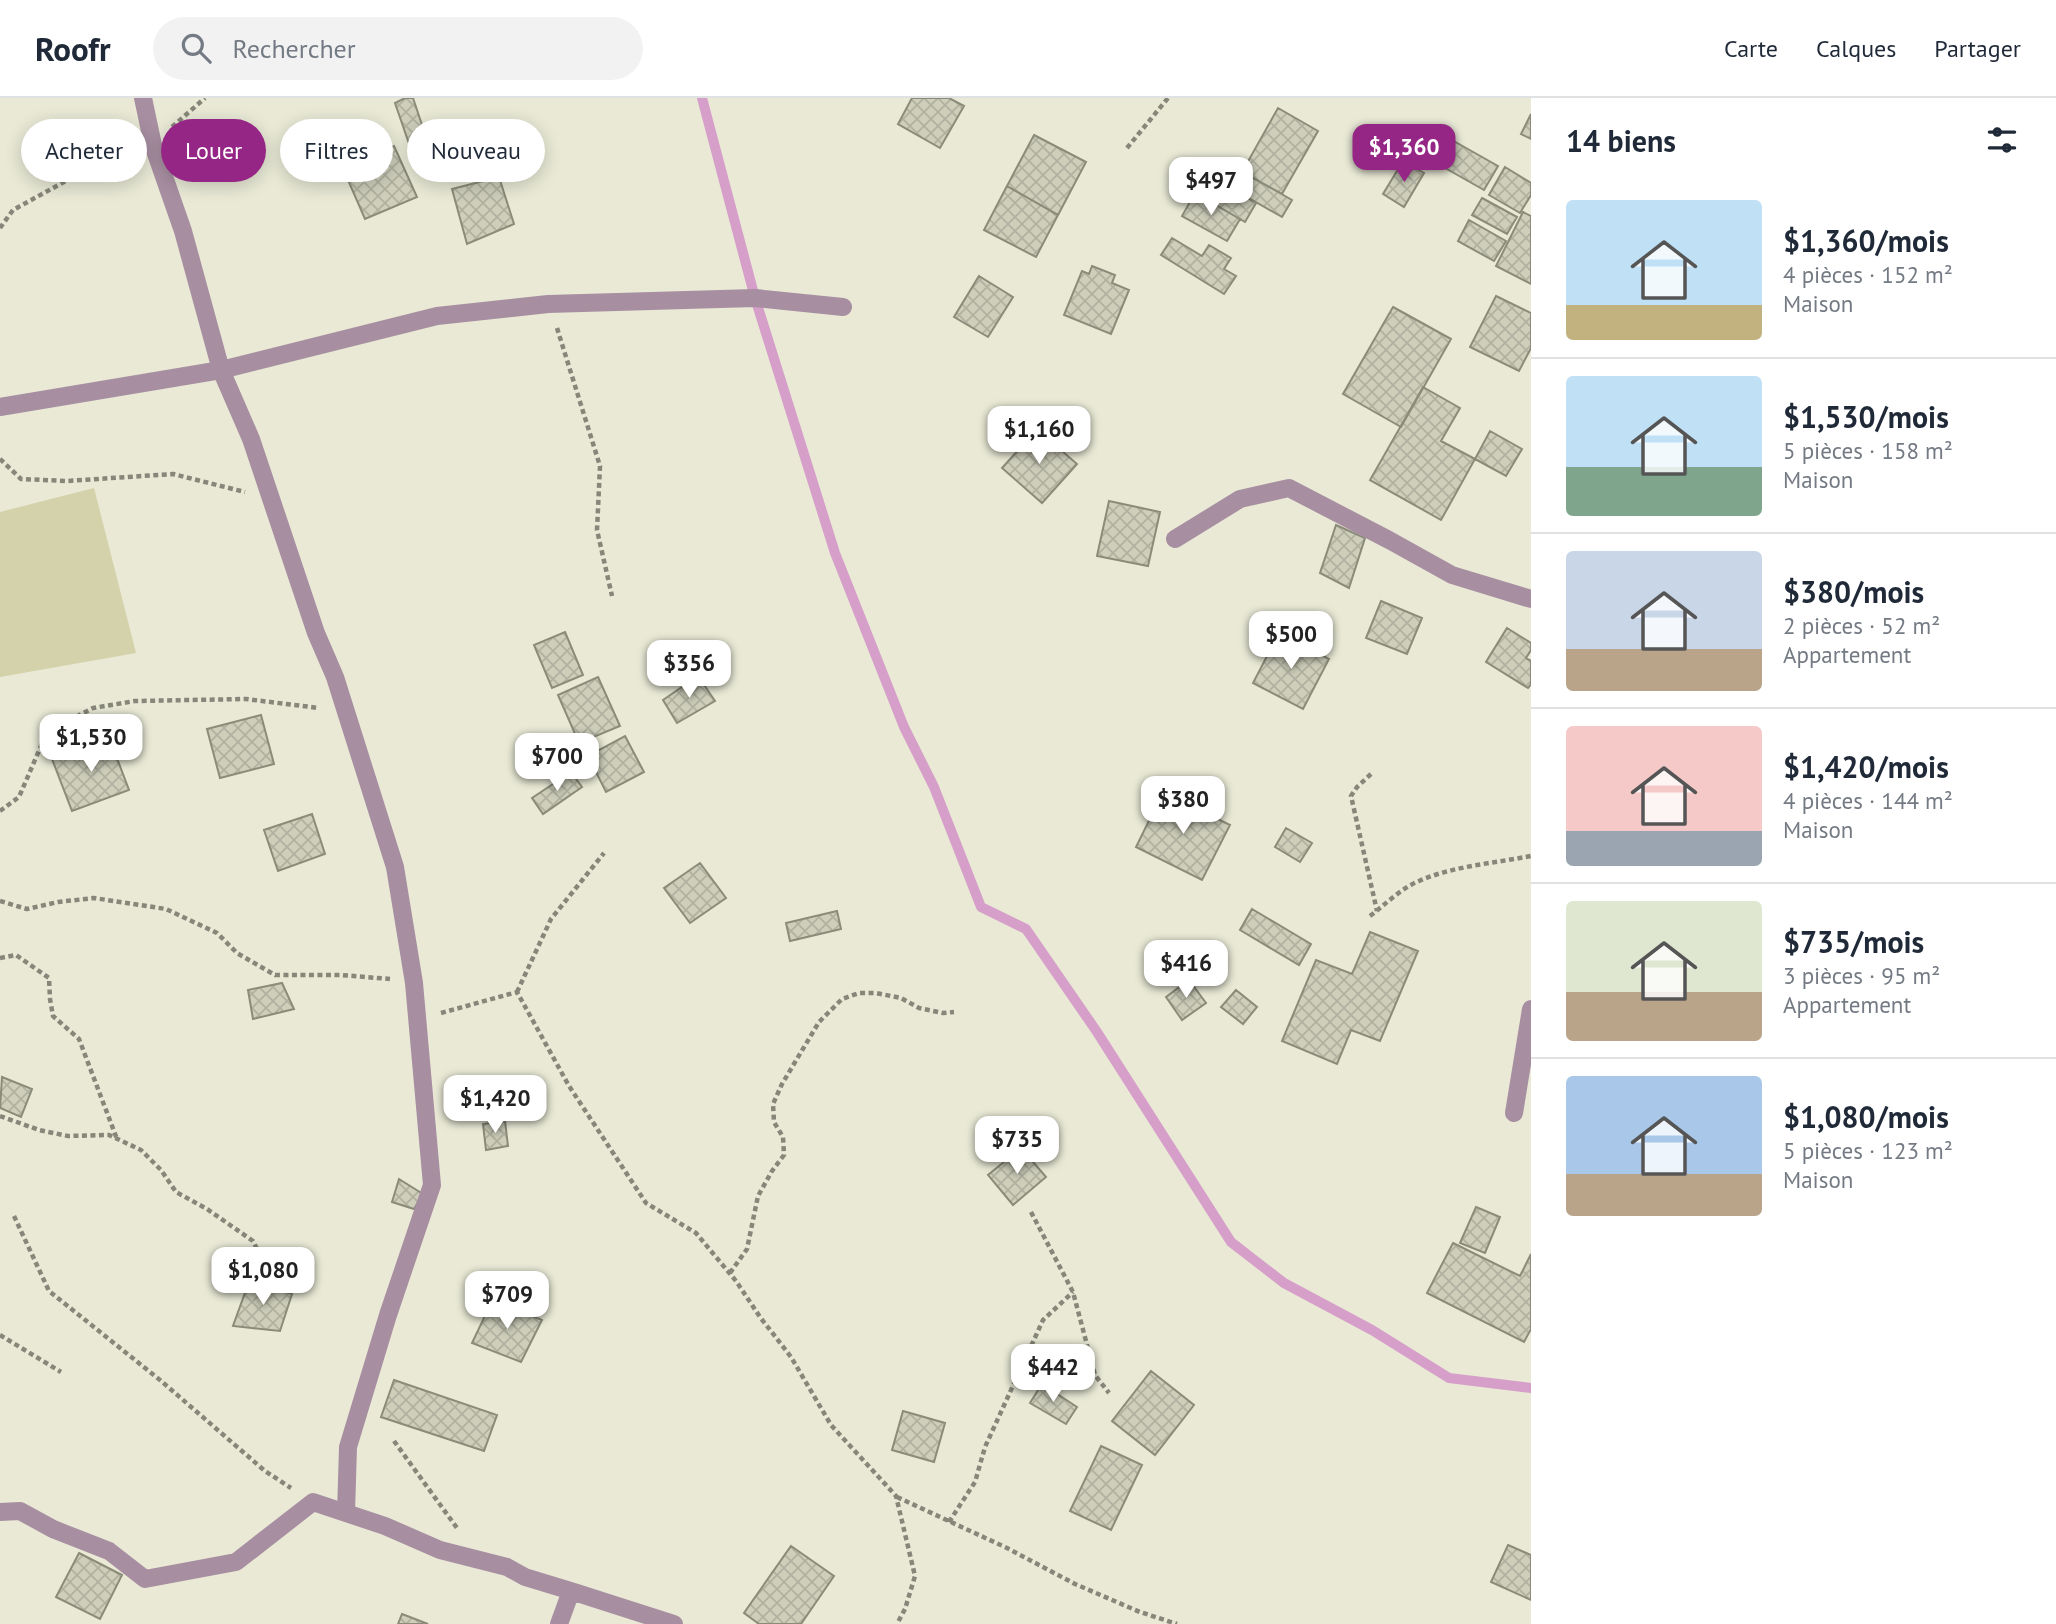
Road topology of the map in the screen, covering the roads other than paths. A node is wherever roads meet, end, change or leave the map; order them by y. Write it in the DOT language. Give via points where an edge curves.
graph roads {
  1 [pos="143,98"];
  2 [pos="843,307"];
  3 [pos="221,370"];
  4 [pos="0,407"];
  5 [pos="1175,539"];
  6 [pos="1531,599"];
  7 [pos="1531,1009"];
  8 [pos="1514,1113"];
  9 [pos="0,1512"];
  10 [pos="346,1513"];
  11 [pos="571,1591"];
  12 [pos="559,1624"];
  13 [pos="674,1624"];
  1 -- 3 [label="street"];
  2 -- 3 [label="street" via="755,298 548,304 438,316"];
  3 -- 4 [label="street"];
  3 -- 10 [label="street" via="251,439 346,711 395,867 414,984 432,1185 348,1447"];
  5 -- 6 [label="street" via="1240,499 1289,488 1452,575"];
  7 -- 8 [label="street"];
  9 -- 10 [label="street" via="20,1511 109,1551 145,1579 236,1562 313,1502"];
  10 -- 11 [label="street" via="440,1550 508,1567"];
  11 -- 12 [label="street"];
  11 -- 13 [label="street"];
}
